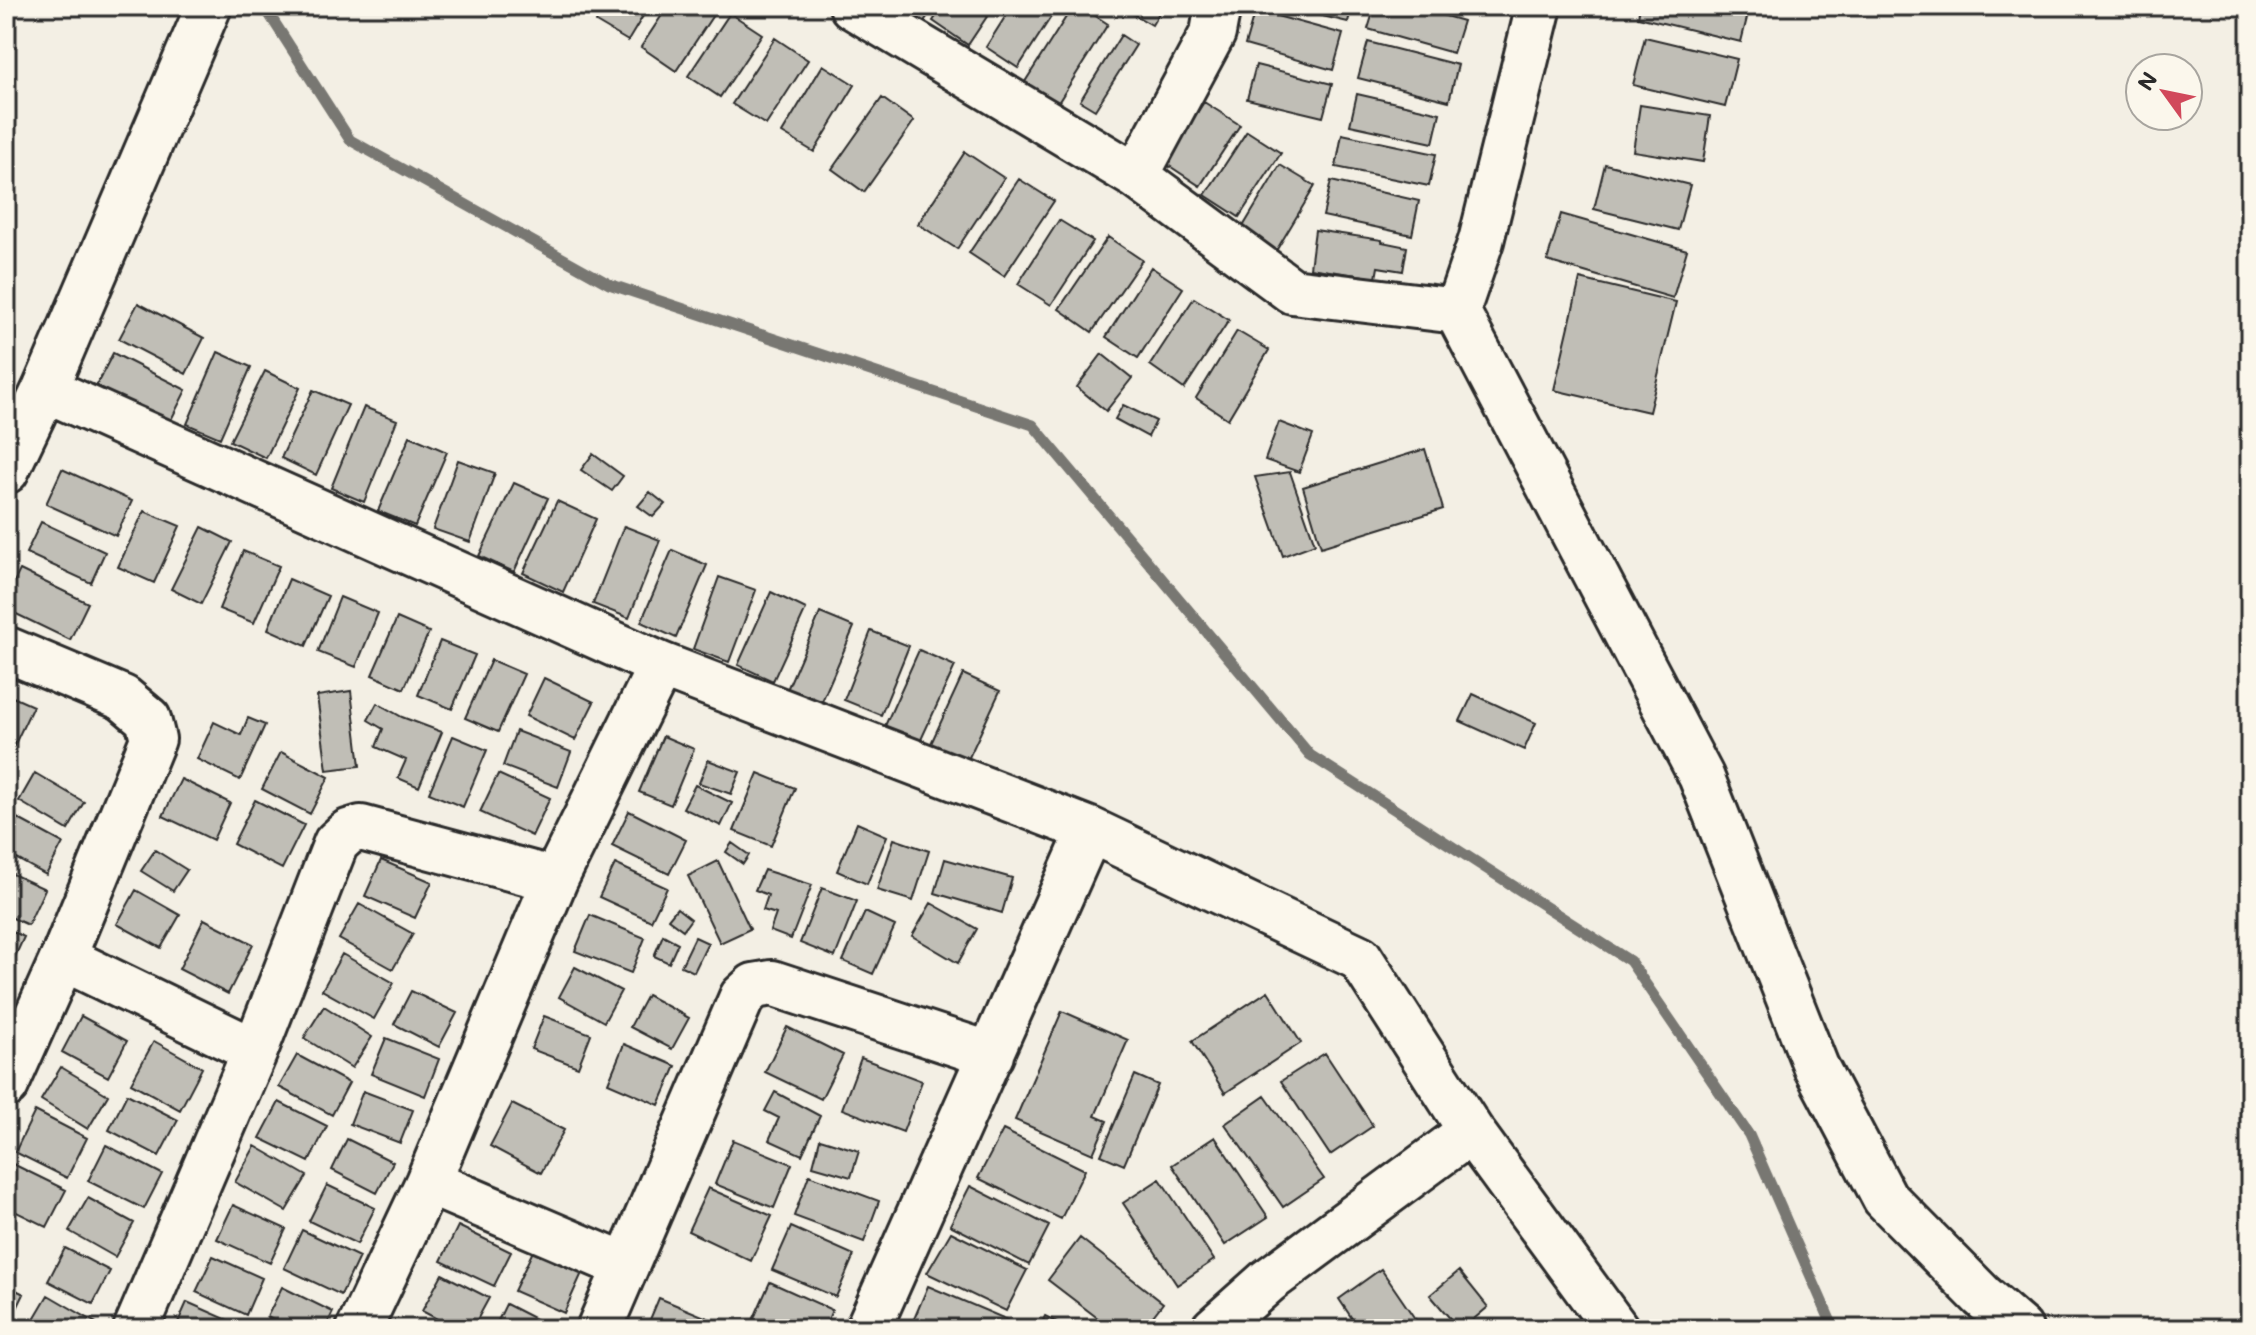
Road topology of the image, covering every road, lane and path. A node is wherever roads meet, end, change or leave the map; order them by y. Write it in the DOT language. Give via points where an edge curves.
graph roads {
  1 [pos="209,6"];
  2 [pos="852,6"];
  3 [pos="1218,6"];
  4 [pos="1539,6"];
  5 [pos="1136,176"];
  6 [pos="1457,311"];
  7 [pos="45,389"];
  8 [pos="6,471"];
  9 [pos="6,649"];
  10 [pos="661,665"];
  11 [pos="1090,830"];
  12 [pos="555,880"];
  13 [pos="63,958"];
  14 [pos="255,1051"];
  15 [pos="991,1055"];
  16 [pos="6,1085"];
  17 [pos="1471,1131"];
  18 [pos="428,1182"];
  19 [pos="625,1266"];
  20 [pos="136,1329"];
  21 [pos="359,1329"];
  22 [pos="599,1329"];
  23 [pos="868,1329"];
  24 [pos="1214,1329"];
  25 [pos="1616,1329"];
  26 [pos="2020,1329"];
  1 -- 7 [label="street"];
  2 -- 5 [label="street"];
  3 -- 5 [label="street" via="1213,33"];
  4 -- 6 [label="street" via="1481,241"];
  5 -- 6 [label="street" via="1292,291"];
  6 -- 26 [label="street" via="1701,776 1816,1067 1885,1198"];
  7 -- 8 [label="street"];
  7 -- 10 [label="street"];
  9 -- 13 [label="street" via="123,698 148,719 153,739"];
  10 -- 11 [label="street"];
  10 -- 12 [label="street"];
  11 -- 15 [label="street"];
  11 -- 17 [label="street" via="1360,958"];
  12 -- 14 [label="street" via="361,828 348,832 336,843"];
  12 -- 18 [label="street"];
  13 -- 14 [label="street"];
  13 -- 16 [label="street"];
  14 -- 20 [label="street"];
  15 -- 19 [label="street" via="772,983 754,986 742,997"];
  15 -- 23 [label="street"];
  17 -- 24 [label="street" via="1268,1281"];
  17 -- 25 [label="street"];
  18 -- 19 [label="street"];
  18 -- 21 [label="street"];
  19 -- 22 [label="street"];
}
